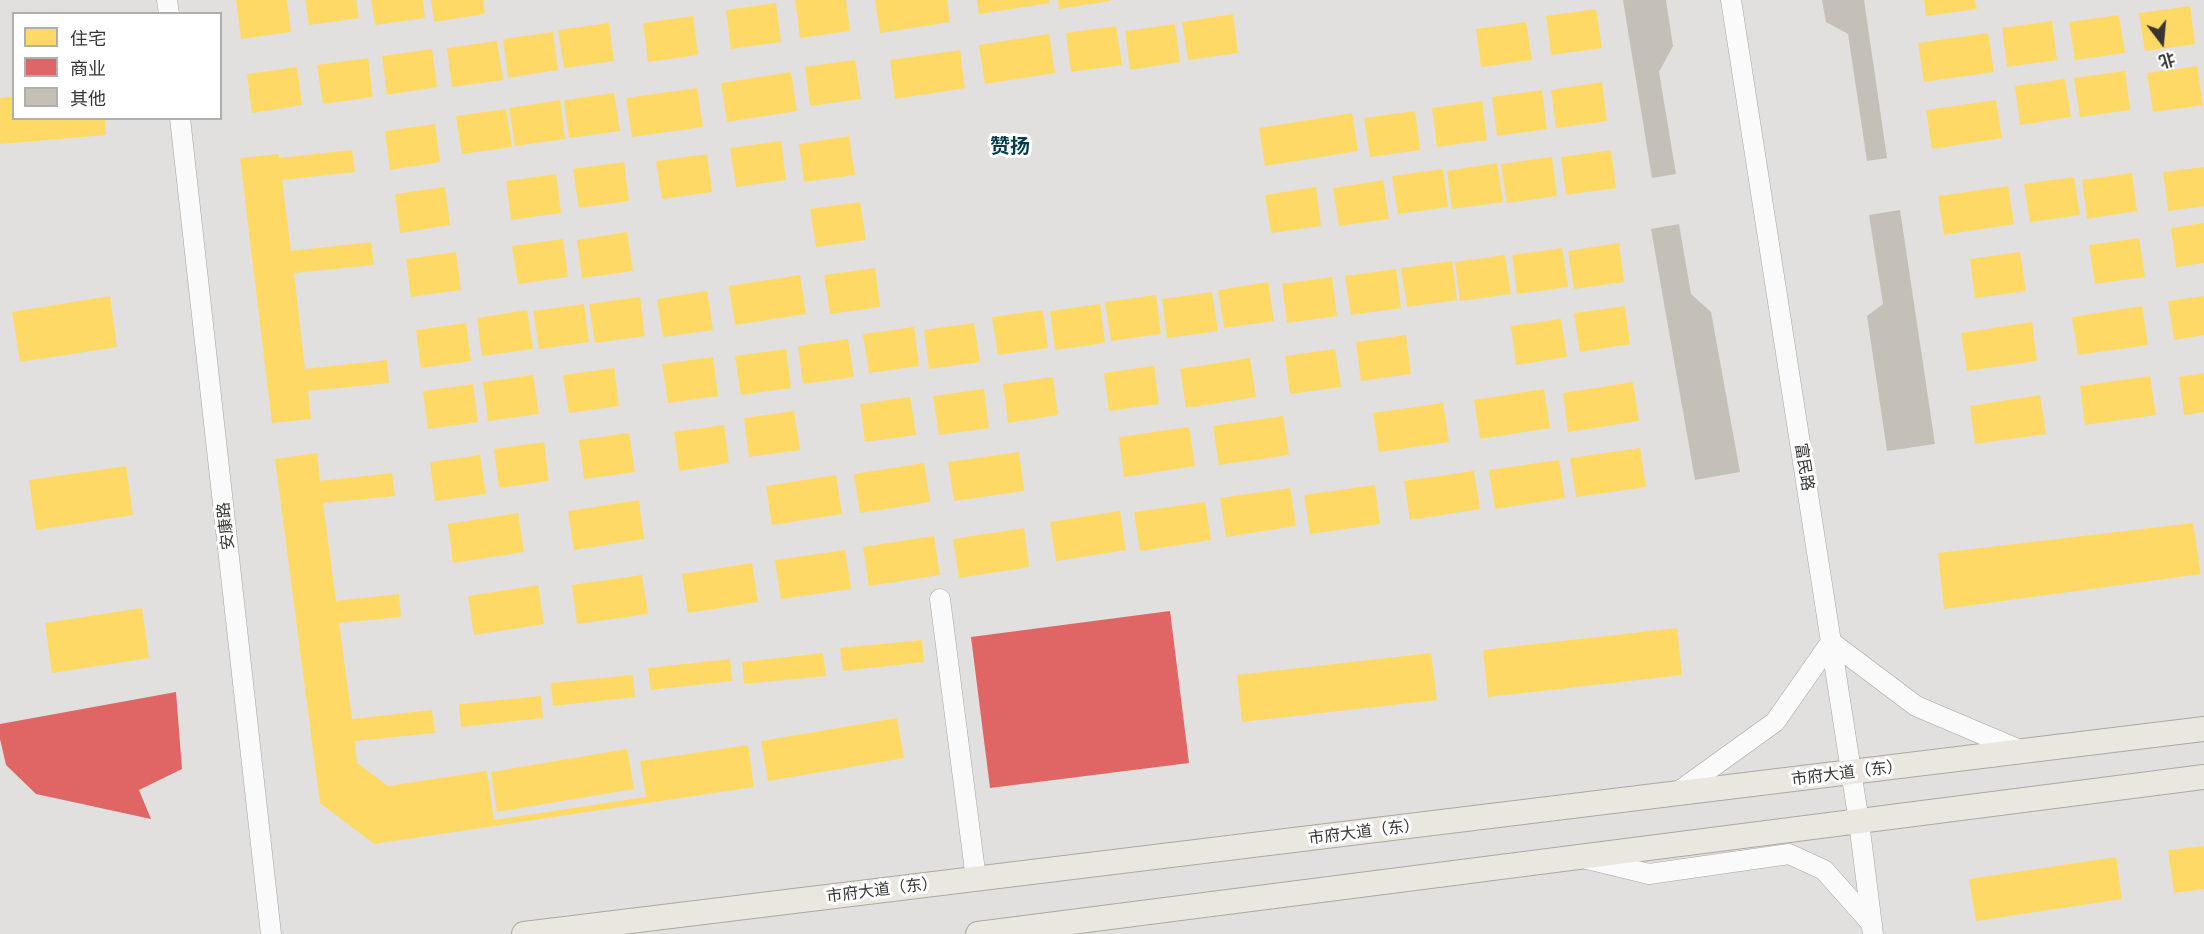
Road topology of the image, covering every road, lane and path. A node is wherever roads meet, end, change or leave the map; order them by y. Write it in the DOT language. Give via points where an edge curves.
graph roads {
  1 [pos="1731,0"];
  2 [pos="180,120"];
  3 [pos="940,599"];
  4 [pos="1831,642"];
  5 [pos="2204,729"];
  6 [pos="2022,751"];
  7 [pos="1851,772"];
  8 [pos="2204,777"];
  9 [pos="1675,794"];
  10 [pos="1859,822"];
  11 [pos="1579,857"];
  12 [pos="976,879"];
  13 [pos="1873,929"];
  14 [pos="271,934"];
  15 [pos="524,934"];
  16 [pos="978,934"];
  1 -- 4 [label="street, 富民路"];
  2 -- 14 [label="street, 安康路"];
  3 -- 12 [label="street"];
  4 -- 6 [label="street" via="1916,706"];
  4 -- 7 [label="street, 富民路"];
  4 -- 9 [label="street" via="1775,722"];
  5 -- 6 [label="main road, 市府大道（东）"];
  6 -- 7 [label="main road, 市府大道（东）"];
  7 -- 9 [label="main road, 市府大道（东）"];
  7 -- 10 [label="street, 富民路"];
  8 -- 10 [label="main road"];
  9 -- 12 [label="main road, 市府大道（东）"];
  10 -- 11 [label="main road"];
  10 -- 13 [label="street, 富民路"];
  11 -- 13 [label="street" via="1649,874 1789,854 1824,870"];
  11 -- 16 [label="main road"];
  12 -- 15 [label="main road, 市府大道（东）"];
}
